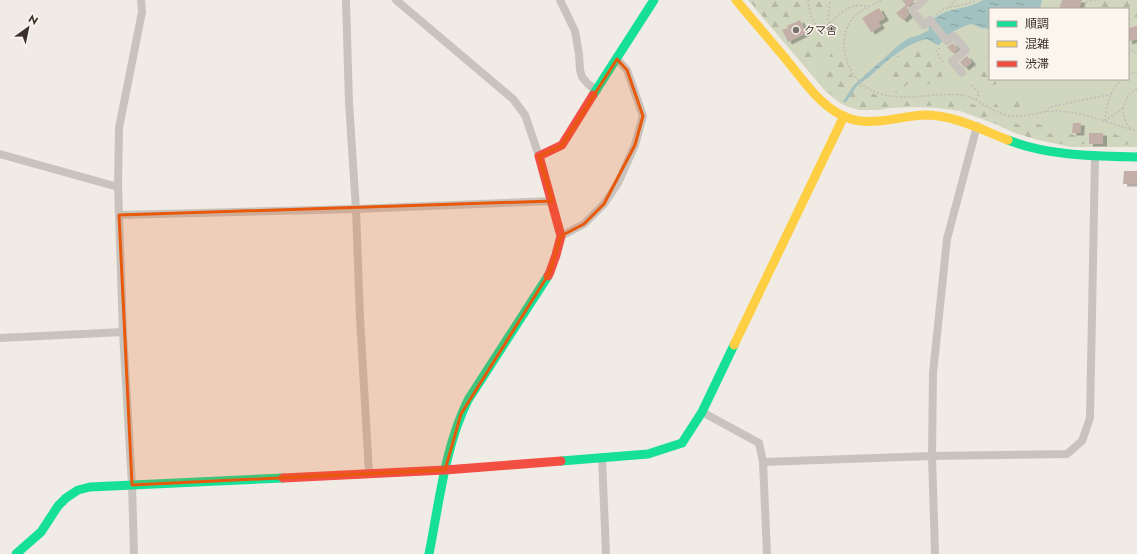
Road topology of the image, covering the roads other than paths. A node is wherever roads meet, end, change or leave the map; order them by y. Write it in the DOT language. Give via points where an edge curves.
graph roads {
  1 [pos="141,0"];
  2 [pos="346,0"];
  3 [pos="396,0"];
  4 [pos="560,0"];
  5 [pos="654,0"];
  6 [pos="736,0"];
  7 [pos="924,0"];
  8 [pos="617,59"];
  9 [pos="962,73"];
  10 [pos="597,91"];
  11 [pos="844,116"];
  12 [pos="977,126"];
  13 [pos="0,154"];
  14 [pos="539,156"];
  15 [pos="1095,156"];
  16 [pos="1137,156"];
  17 [pos="118,186"];
  18 [pos="552,201"];
  19 [pos="356,209"];
  20 [pos="119,215"];
  21 [pos="561,236"];
  22 [pos="123,332"];
  23 [pos="0,338"];
  24 [pos="702,412"];
  25 [pos="932,456"];
  26 [pos="602,457"];
  27 [pos="763,462"];
  28 [pos="445,470"];
  29 [pos="369,473"];
  30 [pos="132,485"];
  31 [pos="16,554"];
  32 [pos="134,554"];
  33 [pos="429,554"];
  34 [pos="606,554"];
  35 [pos="767,554"];
  36 [pos="935,554"];
  1 -- 17 [label="street" via="142,12 119,128"];
  2 -- 19 [label="street"];
  3 -- 14 [label="street" via="513,99 525,115"];
  4 -- 10 [label="street" via="575,31 582,77"];
  5 -- 8 [label="street"];
  6 -- 11 [label="street" via="819,99"];
  7 -- 9 [label="street" via="912,10 924,25 930,20 948,41 954,36 966,50 952,61"];
  8 -- 10 [label="street"];
  8 -- 21 [label="street" via="627,70 644,116 635,145 618,183 604,204 584,224"];
  10 -- 14 [label="street" via="562,145"];
  11 -- 12 [label="street" via="868,121 931,115"];
  11 -- 24 [label="street"];
  12 -- 15 [label="street" via="1031,147 1066,154"];
  12 -- 25 [label="street" via="947,239 933,373"];
  13 -- 17 [label="street"];
  14 -- 18 [label="street"];
  15 -- 16 [label="street"];
  15 -- 25 [label="street" via="1090,418 1082,441 1067,454"];
  17 -- 20 [label="street"];
  18 -- 19 [label="street"];
  18 -- 21 [label="street"];
  19 -- 20 [label="street"];
  19 -- 29 [label="street"];
  20 -- 22 [label="street"];
  21 -- 28 [label="street" via="550,272 461,414"];
  22 -- 23 [label="street"];
  22 -- 30 [label="street"];
  24 -- 26 [label="street" via="682,443 648,454"];
  24 -- 27 [label="street" via="759,443"];
  25 -- 27 [label="street"];
  25 -- 36 [label="street"];
  26 -- 28 [label="street"];
  26 -- 34 [label="street"];
  27 -- 35 [label="street"];
  28 -- 29 [label="street"];
  28 -- 33 [label="street"];
  29 -- 30 [label="street"];
  30 -- 31 [label="street" via="78,490 58,506 41,532"];
  30 -- 32 [label="street"];
}
